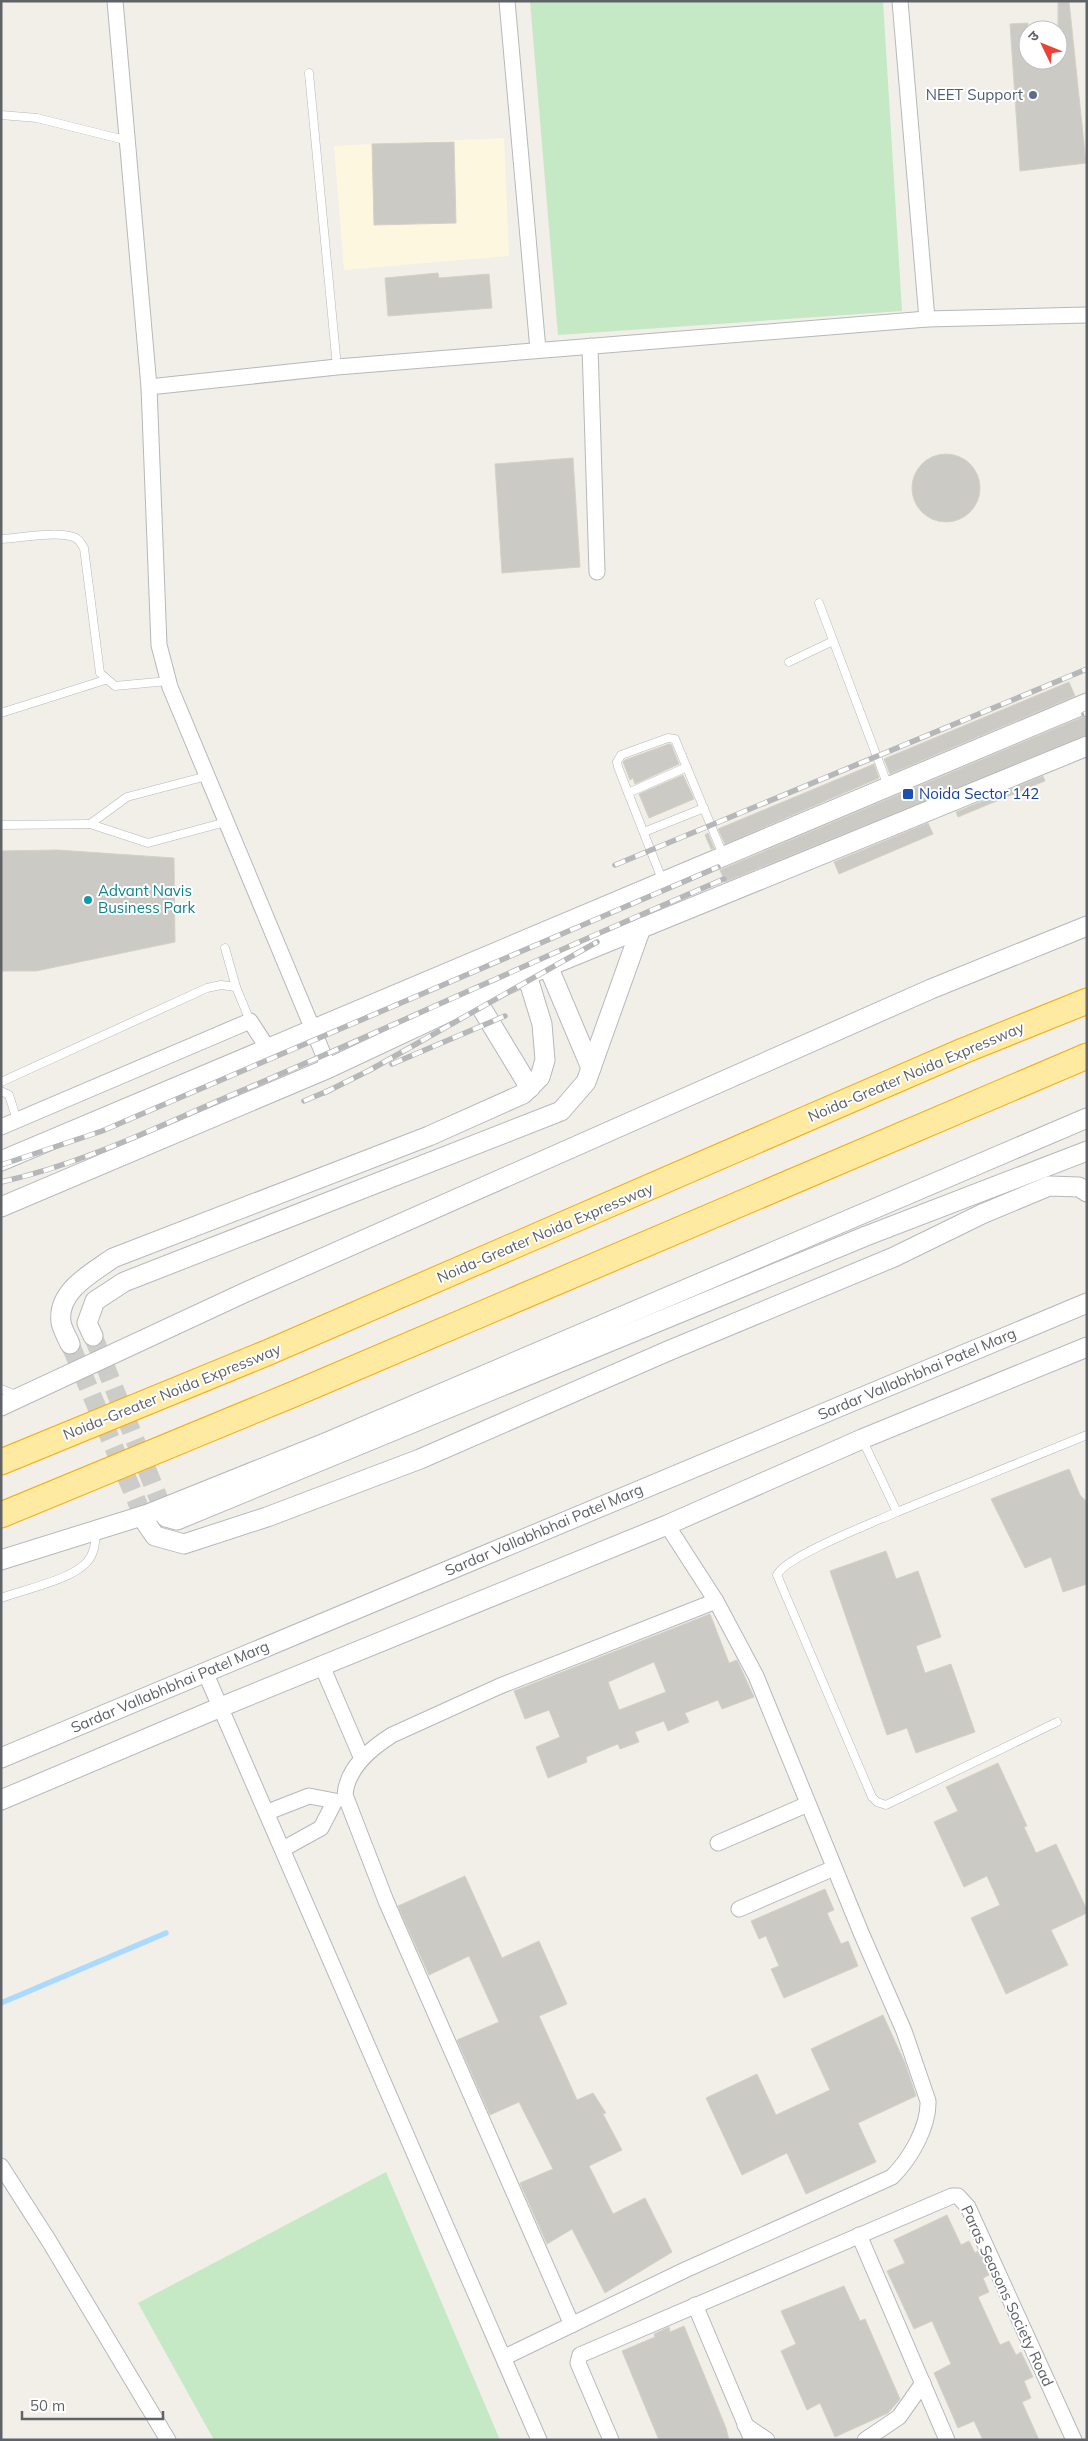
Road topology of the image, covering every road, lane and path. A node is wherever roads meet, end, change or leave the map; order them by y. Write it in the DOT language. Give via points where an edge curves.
graph roads {
  1 [pos="115,1"];
  2 [pos="507,1"];
  3 [pos="900,1"];
  4 [pos="309,73"];
  5 [pos="1,115"];
  6 [pos="129,140"];
  7 [pos="1087,314"];
  8 [pos="927,318"];
  9 [pos="590,346"];
  10 [pos="538,350"];
  11 [pos="338,367"];
  12 [pos="149,386"];
  13 [pos="1,539"];
  14 [pos="597,572"];
  15 [pos="819,604"];
  16 [pos="833,641"];
  17 [pos="789,662"];
  18 [pos="106,680"];
  19 [pos="168,681"];
  20 [pos="1087,703"];
  21 [pos="1,713"];
  22 [pos="1087,746"];
  23 [pos="687,767"];
  24 [pos="207,776"];
  25 [pos="888,786"];
  26 [pos="628,793"];
  27 [pos="704,808"];
  28 [pos="226,822"];
  29 [pos="90,824"];
  30 [pos="1,825"];
  31 [pos="644,832"];
  32 [pos="724,856"];
  33 [pos="663,882"];
  34 [pos="1087,926"];
  35 [pos="641,928"];
  36 [pos="226,948"];
  37 [pos="548,966"];
  38 [pos="527,975"];
  39 [pos="236,987"];
  40 [pos="476,999"];
  41 [pos="1087,1001"];
  42 [pos="250,1021"];
  43 [pos="312,1028"];
  44 [pos="267,1048"];
  45 [pos="1087,1056"];
  46 [pos="329,1068"];
  47 [pos="591,1068"];
  48 [pos="1,1082"];
  49 [pos="530,1088"];
  50 [pos="1,1091"];
  51 [pos="1087,1118"];
  52 [pos="17,1120"];
  53 [pos="1,1127"];
  54 [pos="1087,1151"];
  55 [pos="1,1161"];
  56 [pos="1087,1192"];
  57 [pos="1,1207"];
  58 [pos="1087,1303"];
  59 [pos="93,1336"];
  60 [pos="70,1344"];
  61 [pos="1087,1347"];
  62 [pos="1,1389"];
  63 [pos="20,1396"];
  64 [pos="1,1406"];
  65 [pos="1087,1435"];
  66 [pos="862,1439"];
  67 [pos="1,1462"];
  68 [pos="897,1512"];
  69 [pos="1,1515"];
  70 [pos="166,1517"];
  71 [pos="146,1523"];
  72 [pos="667,1525"];
  73 [pos="96,1530"];
  74 [pos="1,1560"];
  75 [pos="1,1598"];
  76 [pos="716,1601"];
  77 [pos="322,1666"];
  78 [pos="206,1672"];
  79 [pos="221,1707"];
  80 [pos="1057,1722"];
  81 [pos="1,1758"];
  82 [pos="362,1759"];
  83 [pos="340,1798"];
  84 [pos="1,1800"];
  85 [pos="808,1804"];
  86 [pos="268,1812"];
  87 [pos="718,1843"];
  88 [pos="283,1849"];
  89 [pos="834,1868"];
  90 [pos="739,1910"];
  91 [pos="1,2166"];
  92 [pos="859,2235"];
  93 [pos="695,2305"];
  94 [pos="572,2325"];
  95 [pos="505,2357"];
  96 [pos="922,2383"];
  97 [pos="746,2425"];
  98 [pos="168,2440"];
  99 [pos="539,2440"];
  100 [pos="611,2440"];
  101 [pos="752,2440"];
  102 [pos="767,2440"];
  103 [pos="865,2440"];
  104 [pos="947,2440"];
  105 [pos="1074,2440"];
  1 -- 6 [label="street"];
  2 -- 10 [label="street"];
  3 -- 8 [label="street"];
  4 -- 11 [label="lane"];
  5 -- 6 [label="lane" via="37,118"];
  6 -- 12 [label="street"];
  7 -- 8 [label="street"];
  8 -- 9 [label="street"];
  9 -- 10 [label="street"];
  9 -- 14 [label="street"];
  10 -- 11 [label="street"];
  11 -- 12 [label="street"];
  12 -- 19 [label="street" via="160,645"];
  13 -- 18 [label="lane" via="61,535 80,541 84,548 100,673"];
  15 -- 16 [label="lane"];
  16 -- 17 [label="lane"];
  16 -- 25 [label="lane"];
  18 -- 19 [label="lane" via="115,686"];
  18 -- 21 [label="lane"];
  19 -- 24 [label="street"];
  20 -- 25 [label="street"];
  22 -- 35 [label="street"];
  23 -- 26 [label="lane"];
  23 -- 26 [label="lane" via="677,743 671,738 621,754 617,762"];
  23 -- 27 [label="lane"];
  24 -- 28 [label="street"];
  24 -- 29 [label="lane" via="127,797"];
  25 -- 32 [label="street"];
  26 -- 31 [label="lane"];
  27 -- 31 [label="lane"];
  27 -- 32 [label="lane"];
  28 -- 29 [label="lane" via="148,843"];
  28 -- 43 [label="street"];
  29 -- 30 [label="lane"];
  31 -- 33 [label="lane"];
  32 -- 33 [label="street"];
  33 -- 43 [label="street"];
  34 -- 63 [label="street" via="913,997 246,1292"];
  35 -- 37 [label="street"];
  35 -- 47 [label="street"];
  36 -- 39 [label="lane"];
  37 -- 38 [label="street"];
  37 -- 47 [label="street"];
  38 -- 40 [label="street"];
  38 -- 49 [label="street" via="542,1024 545,1060 540,1077"];
  39 -- 42 [label="lane"];
  39 -- 48 [label="lane" via="221,985 207,988"];
  40 -- 46 [label="street"];
  40 -- 49 [label="street"];
  41 -- 67 [label="highway, Noida-Greater Noida Expressway" via="954,1055 269,1352"];
  42 -- 44 [label="street"];
  42 -- 52 [label="street"];
  43 -- 44 [label="street"];
  43 -- 46 [label="street"];
  44 -- 55 [label="street"];
  45 -- 69 [label="highway" via="285,1398"];
  46 -- 57 [label="street"];
  47 -- 59 [label="street" via="586,1082 561,1111 124,1282 95,1301 87,1323"];
  49 -- 60 [label="street" via="524,1094 429,1136 113,1258 71,1290 63,1303 61,1322"];
  50 -- 52 [label="lane" via="9,1094"];
  51 -- 73 [label="street" via="325,1443 148,1514"];
  52 -- 53 [label="street"];
  54 -- 70 [label="street" via="866,1236 177,1520"];
  56 -- 71 [label="street" via="1079,1187 1049,1186 894,1257 668,1350 420,1459 267,1517 184,1544 155,1536"];
  58 -- 78 [label="street, Sardar Vallabhbhai Patel Marg"];
  61 -- 66 [label="street"];
  62 -- 63 [label="lane"];
  63 -- 64 [label="street"];
  65 -- 68 [label="lane"];
  66 -- 68 [label="lane"];
  66 -- 72 [label="street"];
  68 -- 80 [label="lane" via="799,1558 782,1567 777,1575 872,1798 886,1805"];
  72 -- 76 [label="street"];
  72 -- 77 [label="street"];
  73 -- 74 [label="street"];
  73 -- 75 [label="lane" via="94,1550 88,1562 73,1572"];
  76 -- 82 [label="street" via="500,1686 392,1735"];
  76 -- 85 [label="street" via="756,1676"];
  77 -- 79 [label="street"];
  77 -- 82 [label="street"];
  78 -- 79 [label="street"];
  78 -- 81 [label="street, Sardar Vallabhbhai Patel Marg"];
  79 -- 84 [label="street"];
  79 -- 86 [label="street"];
  82 -- 83 [label="street" via="350,1774"];
  83 -- 86 [label="street" via="309,1796"];
  83 -- 88 [label="street" via="321,1828"];
  83 -- 94 [label="street"];
  85 -- 87 [label="street"];
  85 -- 89 [label="street"];
  86 -- 88 [label="street"];
  88 -- 95 [label="street"];
  89 -- 90 [label="street"];
  89 -- 94 [label="street" via="904,2031 928,2101 918,2138 892,2177 684,2270"];
  91 -- 98 [label="street"];
  92 -- 93 [label="street, Paras Seasons Society Road"];
  92 -- 96 [label="street"];
  92 -- 105 [label="street, Paras Seasons Society Road" via="958,2196"];
  93 -- 97 [label="street"];
  93 -- 100 [label="street, Paras Seasons Society Road" via="580,2355 578,2363"];
  94 -- 95 [label="street"];
  95 -- 99 [label="street"];
  96 -- 103 [label="street" via="899,2417"];
  96 -- 104 [label="street"];
  97 -- 101 [label="street"];
  97 -- 102 [label="street"];
}
